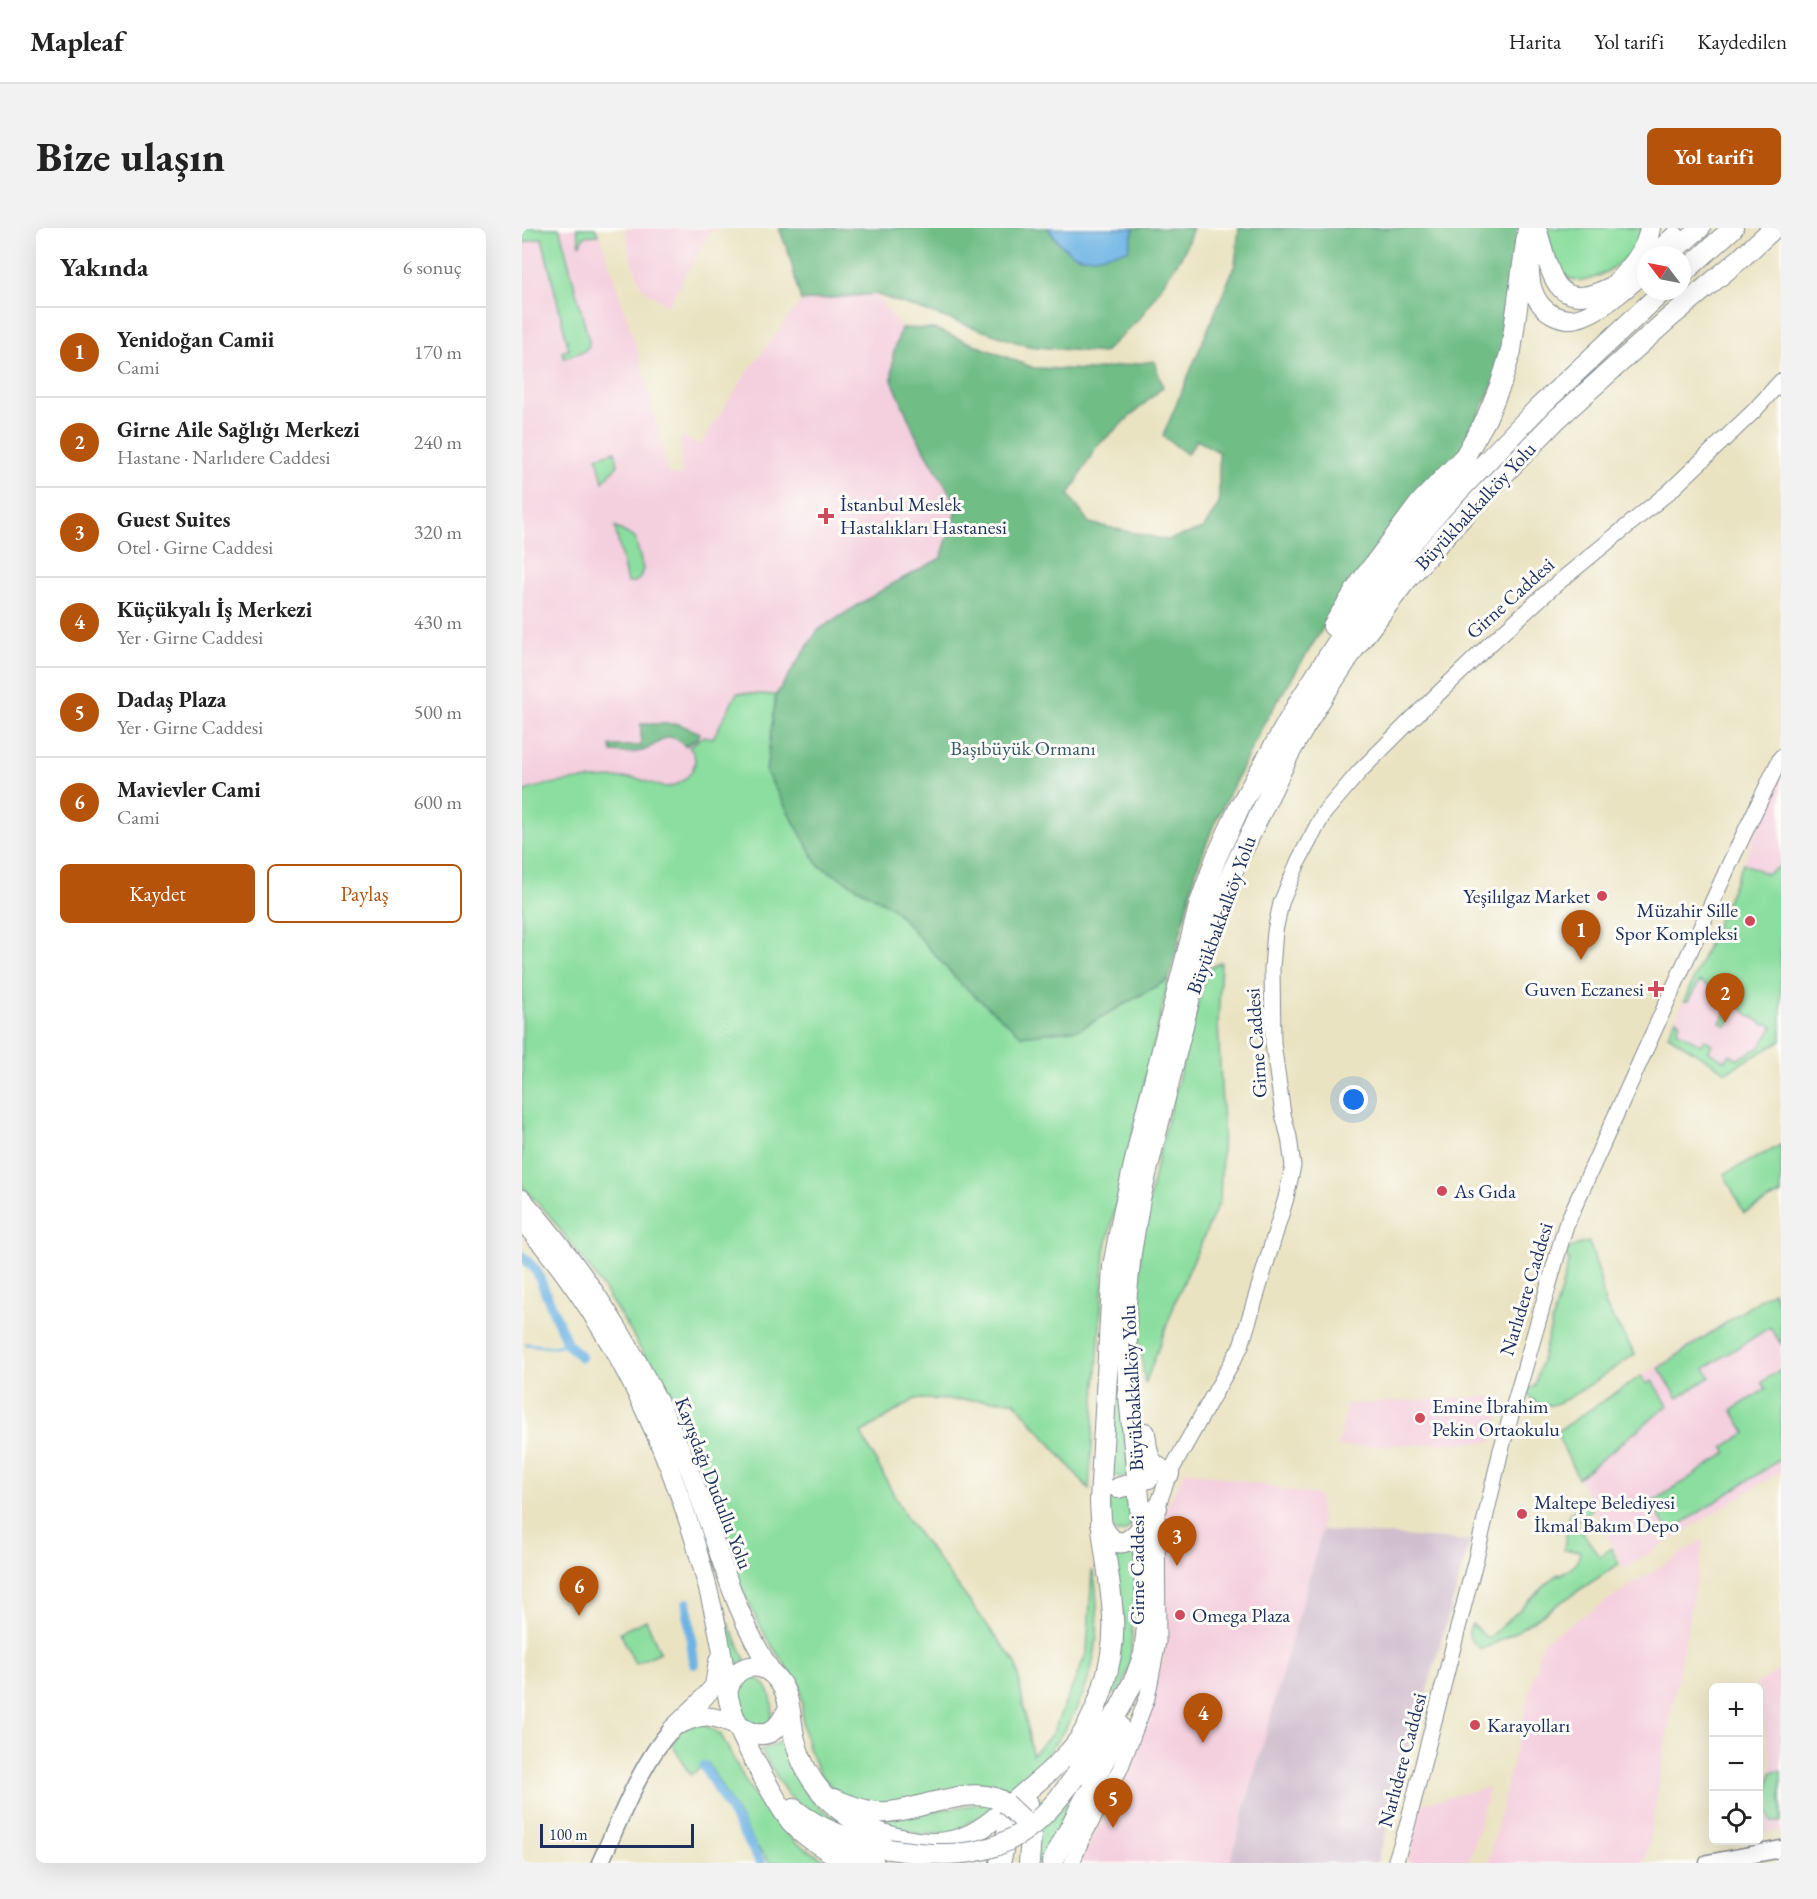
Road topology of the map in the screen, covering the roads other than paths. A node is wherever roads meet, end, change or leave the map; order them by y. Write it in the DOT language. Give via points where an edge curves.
graph roads {
  1 [pos="1529,228"];
  2 [pos="1537,228"];
  3 [pos="1650,228"];
  4 [pos="1684,228"];
  5 [pos="1701,228"];
  6 [pos="1734,228"];
  7 [pos="1774,228"];
  8 [pos="1663,246"];
  9 [pos="1680,246"];
  10 [pos="1691,266"];
  11 [pos="1637,268"];
  12 [pos="1637,279"];
  13 [pos="1615,284"];
  14 [pos="1653,300"];
  15 [pos="1781,381"];
  16 [pos="1781,757"];
  17 [pos="1240,806"];
  18 [pos="522,1199"];
  19 [pos="522,1221"];
  20 [pos="1127,1343"];
  21 [pos="1169,1474"];
  22 [pos="1138,1488"];
  23 [pos="1100,1501"];
  24 [pos="1157,1508"];
  25 [pos="1101,1523"];
  26 [pos="1142,1528"];
  27 [pos="715,1619"];
  28 [pos="772,1672"];
  29 [pos="1136,1676"];
  30 [pos="728,1690"];
  31 [pos="789,1708"];
  32 [pos="738,1726"];
  33 [pos="668,1733"];
  34 [pos="1070,1752"];
  35 [pos="766,1781"];
  36 [pos="823,1794"];
  37 [pos="1066,1837"];
  38 [pos="823,1846"];
  39 [pos="1781,1849"];
  40 [pos="600,1863"];
  41 [pos="848,1863"];
  42 [pos="874,1863"];
  43 [pos="1000,1863"];
  44 [pos="1029,1863"];
  45 [pos="1052,1863"];
  46 [pos="1065,1863"];
  47 [pos="1072,1863"];
  48 [pos="1395,1863"];
  49 [pos="1708,1863"];
  1 -- 12 [label="main road" via="1533,290 1546,311 1557,317 1569,320 1585,316"];
  1 -- 17 [label="highway" via="1511,351 1486,419 1465,456 1420,503 1351,597 1273,727"];
  2 -- 13 [label="main road" via="1550,274 1559,288 1586,296"];
  3 -- 13 [label="highway" via="1642,254"];
  4 -- 8 [label="main road"];
  5 -- 9 [label="main road"];
  6 -- 10 [label="highway"];
  7 -- 20 [label="highway, Büyükbakkalköy Yolu" via="1557,419 1482,496 1384,607 1290,752 1234,868 1193,985 1140,1199 1126,1303"];
  11 -- 13 [label="main road"];
  14 -- 17 [label="highway, Büyükbakkalköy Yolu" via="1529,417 1403,553 1336,644"];
  15 -- 21 [label="street, Girne Caddesi" via="1670,491 1490,644 1360,771 1324,813 1282,899 1275,932 1273,1043 1293,1166 1286,1198 1241,1346"];
  16 -- 48 [label="street, Narlıdere Caddesi" via="1566,1225 1501,1450"];
  17 -- 23 [label="highway, Büyükbakkalköy Yolu" via="1200,903 1146,1112 1113,1266"];
  18 -- 28 [label="main road, Kayışdağı Dudullu Yolu" via="605,1309 661,1406 687,1463 743,1621"];
  19 -- 27 [label="main road, Kayışdağı Dudullu Yolu" via="598,1324 645,1407 675,1479"];
  20 -- 21 [label="highway" via="1149,1459"];
  20 -- 22 [label="highway, Büyükbakkalköy Yolu"];
  21 -- 22 [label="highway"];
  21 -- 24 [label="street, Girne Caddesi"];
  22 -- 23 [label="highway" via="1118,1488"];
  22 -- 26 [label="highway, Büyükbakkalköy Yolu"];
  23 -- 25 [label="highway"];
  24 -- 26 [label="highway"];
  24 -- 47 [label="street, Girne Caddesi" via="1158,1642 1147,1698 1120,1769"];
  25 -- 26 [label="highway" via="1106,1534 1120,1543 1135,1537"];
  25 -- 34 [label="highway" via="1113,1639 1100,1694"];
  26 -- 29 [label="highway, Büyükbakkalköy Yolu" via="1146,1626 1144,1654"];
  27 -- 30 [label="main road, Kayışdağı Dudullu Yolu"];
  27 -- 33 [label="main road" via="718,1661 714,1686"];
  28 -- 30 [label="highway" via="758,1666 742,1670"];
  28 -- 31 [label="highway" via="781,1683"];
  29 -- 35 [label="highway, Büyükbakkalköy Yolu, bridge" via="1074,1778 1043,1817 1007,1842 960,1857 889,1849 821,1828 790,1806"];
  29 -- 37 [label="highway" via="1115,1739"];
  30 -- 32 [label="highway"];
  31 -- 32 [label="highway" via="779,1725 761,1736"];
  31 -- 36 [label="highway" via="801,1758"];
  32 -- 33 [label="main road" via="714,1716 697,1716"];
  32 -- 35 [label="highway"];
  33 -- 40 [label="main road" via="640,1778"];
  34 -- 36 [label="highway" via="988,1825 952,1841 917,1842 879,1833 850,1819"];
  34 -- 43 [label="highway" via="1012,1822"];
  35 -- 38 [label="highway" via="795,1826"];
  36 -- 44 [label="highway, bridge" via="886,1813 987,1795 1006,1803 1022,1819 1031,1835"];
  37 -- 45 [label="highway"];
  37 -- 46 [label="highway"];
  38 -- 41 [label="highway"];
  38 -- 42 [label="highway"];
  39 -- 49 [label="main road"];
}
